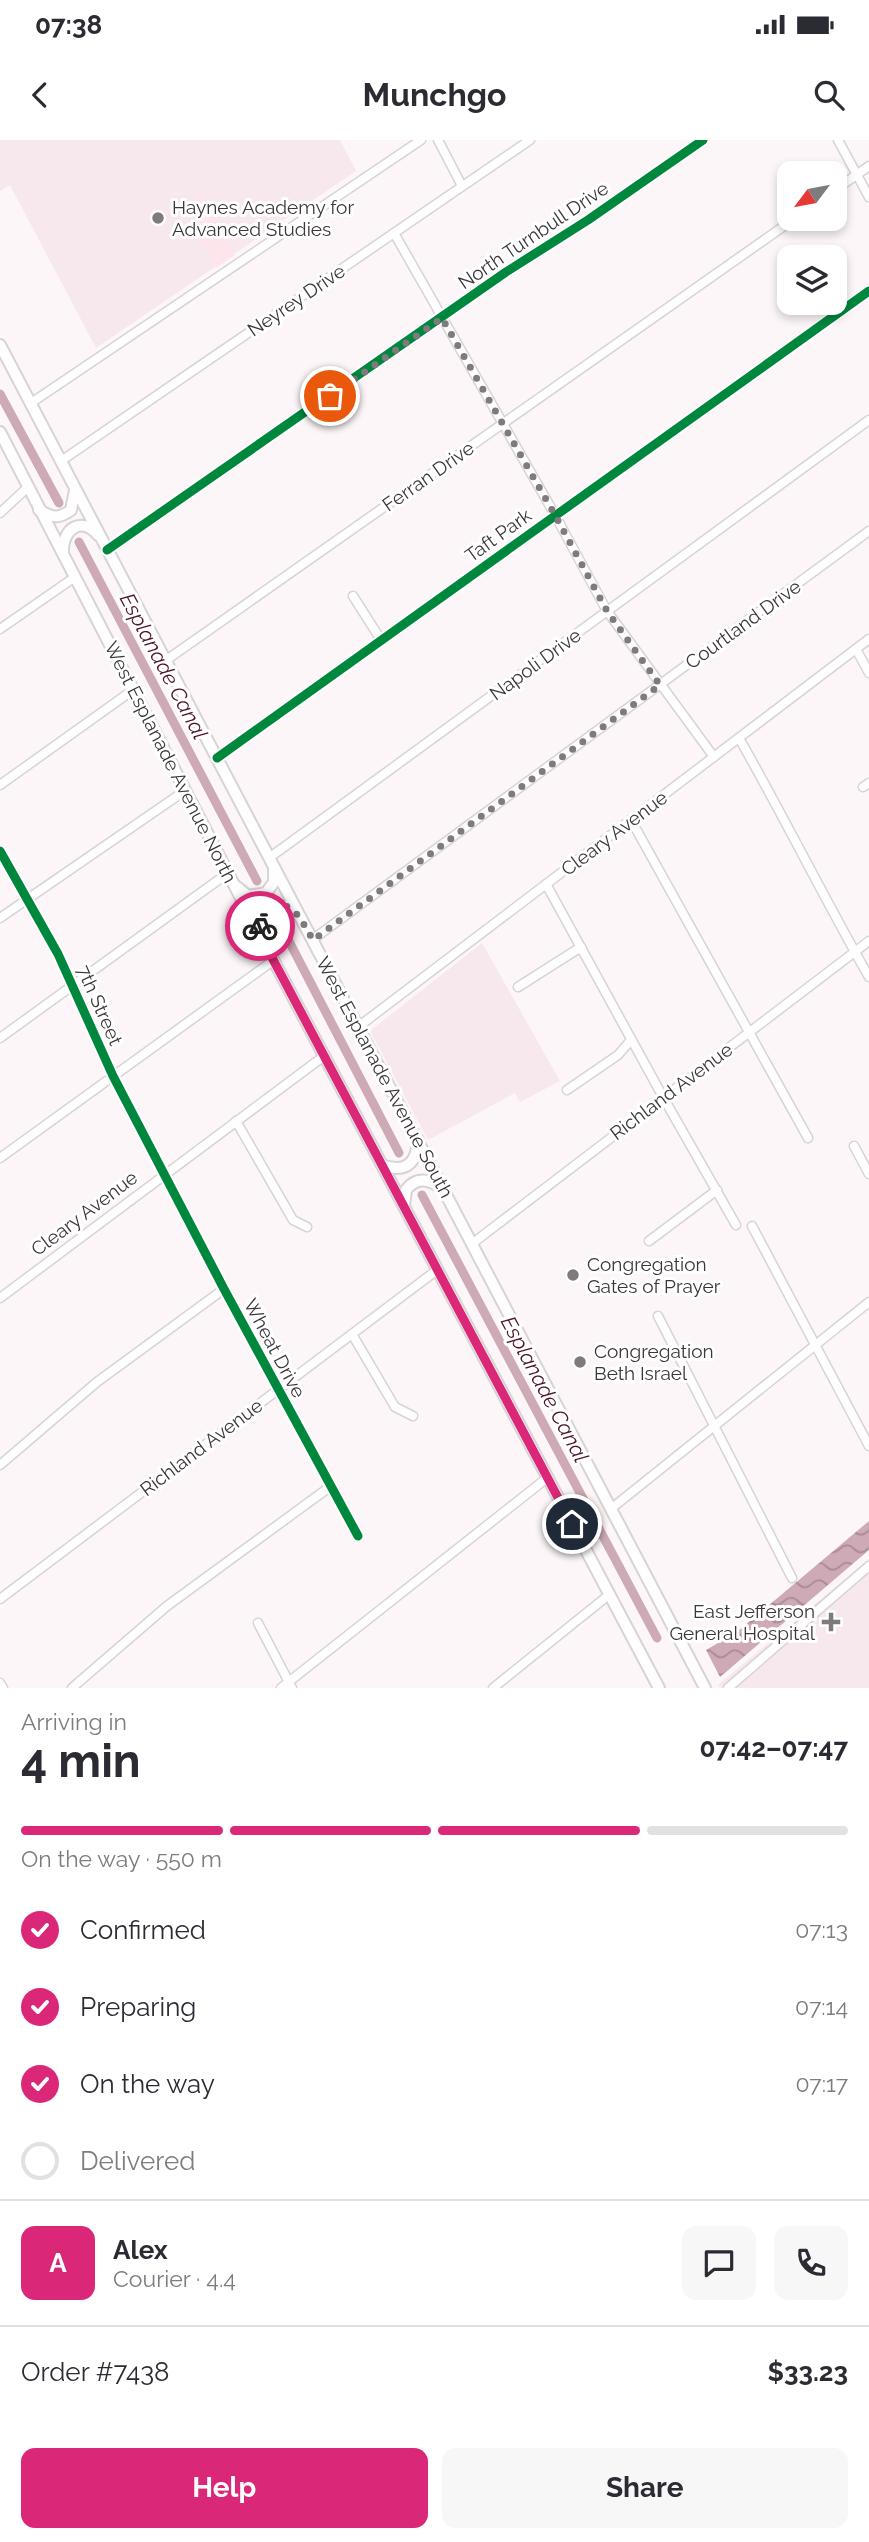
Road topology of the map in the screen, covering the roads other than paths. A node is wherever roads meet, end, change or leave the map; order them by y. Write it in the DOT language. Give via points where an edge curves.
graph roads {
  1 [pos="421,140"];
  2 [pos="438,140"];
  3 [pos="530,140"];
  4 [pos="703,140"];
  5 [pos="838,140"];
  6 [pos="869,166"];
  7 [pos="856,175"];
  8 [pos="847,181"];
  9 [pos="462,186"];
  10 [pos="869,197"];
  11 [pos="777,231"];
  12 [pos="394,233"];
  13 [pos="869,291"];
  14 [pos="442,318"];
  15 [pos="0,345"];
  16 [pos="31,403"];
  17 [pos="869,420"];
  18 [pos="503,424"];
  19 [pos="0,432"];
  20 [pos="61,461"];
  21 [pos="28,487"];
  22 [pos="75,488"];
  23 [pos="39,510"];
  24 [pos="0,513"];
  25 [pos="555,515"];
  26 [pos="869,531"];
  27 [pos="100,537"];
  28 [pos="107,550"];
  29 [pos="63,554"];
  30 [pos="75,577"];
  31 [pos="353,596"];
  32 [pos="607,611"];
  33 [pos="0,629"];
  34 [pos="869,639"];
  35 [pos="381,640"];
  36 [pos="856,649"];
  37 [pos="165,661"];
  38 [pos="869,673"];
  39 [pos="660,685"];
  40 [pos="133,690"];
  41 [pos="739,738"];
  42 [pos="714,757"];
  43 [pos="216,758"];
  44 [pos="0,785"];
  45 [pos="186,790"];
  46 [pos="631,820"];
  47 [pos="0,851"];
  48 [pos="271,863"];
  49 [pos="228,873"];
  50 [pos="546,884"];
  51 [pos="235,885"];
  52 [pos="27,899"];
  53 [pos="299,916"];
  54 [pos="0,918"];
  55 [pos="259,933"];
  56 [pos="313,940"];
  57 [pos="869,941"];
  58 [pos="581,947"];
  59 [pos="855,952"];
  60 [pos="274,960"];
  61 [pos="869,976"];
  62 [pos="73,986"];
  63 [pos="518,987"];
  64 [pos="358,1027"];
  65 [pos="749,1033"];
  66 [pos="0,1038"];
  67 [pos="631,1040"];
  68 [pos="324,1056"];
  69 [pos="113,1076"];
  70 [pos="567,1090"];
  71 [pos="663,1097"];
  72 [pos="236,1121"];
  73 [pos="808,1138"];
  74 [pos="418,1140"];
  75 [pos="854,1146"];
  76 [pos="0,1158"];
  77 [pos="382,1164"];
  78 [pos="164,1174"];
  79 [pos="869,1174"];
  80 [pos="444,1189"];
  81 [pos="717,1190"];
  82 [pos="404,1209"];
  83 [pos="736,1225"];
  84 [pos="752,1226"];
  85 [pos="307,1227"];
  86 [pos="649,1241"];
  87 [pos="473,1243"];
  88 [pos="437,1270"];
  89 [pos="223,1289"];
  90 [pos="0,1297"];
  91 [pos="869,1302"];
  92 [pos="658,1316"];
  93 [pos="352,1334"];
  94 [pos="816,1344"];
  95 [pos="277,1389"];
  96 [pos="412,1416"];
  97 [pos="715,1427"];
  98 [pos="869,1446"];
  99 [pos="0,1465"];
  100 [pos="547,1478"];
  101 [pos="331,1486"];
  102 [pos="612,1508"];
  103 [pos="358,1536"];
  104 [pos="869,1566"];
  105 [pos="792,1578"];
  106 [pos="610,1594"];
  107 [pos="0,1600"];
  108 [pos="258,1623"];
  109 [pos="694,1666"];
  110 [pos="0,1683"];
  111 [pos="287,1686"];
  112 [pos="659,1687"];
  113 [pos="3,1688"];
  114 [pos="72,1688"];
  115 [pos="493,1688"];
  116 [pos="695,1688"];
  117 [pos="705,1688"];
  118 [pos="728,1688"];
  1 -- 16 [label="street"];
  2 -- 9 [label="street"];
  3 -- 9 [label="street, Neyrey Drive"];
  4 -- 14 [label="street, North Turnbull Drive"];
  5 -- 7 [label="street"];
  6 -- 7 [label="street"];
  7 -- 8 [label="street"];
  7 -- 10 [label="street"];
  9 -- 12 [label="street, Neyrey Drive"];
  11 -- 18 [label="street, Ferran Drive"];
  12 -- 14 [label="street"];
  12 -- 20 [label="street, Neyrey Drive"];
  13 -- 25 [label="street, Taft Park"];
  14 -- 18 [label="street"];
  14 -- 28 [label="street, North Turnbull Drive"];
  15 -- 16 [label="main road, West Esplanade Avenue South"];
  16 -- 20 [label="main road, West Esplanade Avenue South"];
  17 -- 32 [label="street, Napoli Drive"];
  18 -- 25 [label="street"];
  18 -- 37 [label="street, Ferran Drive"];
  19 -- 21 [label="main road, West Esplanade Avenue North"];
  20 -- 22 [label="main road, West Esplanade Avenue South"];
  21 -- 23 [label="main road, West Esplanade Avenue North"];
  21 -- 24 [label="street"];
  22 -- 23 [label="main road" via="74,503 65,515 51,517"];
  22 -- 27 [label="main road, West Esplanade Avenue South"];
  23 -- 29 [label="main road, West Esplanade Avenue North"];
  25 -- 32 [label="street"];
  25 -- 35 [label="street, Taft Park"];
  26 -- 39 [label="street, Courtland Drive"];
  27 -- 28 [label="main road, West Esplanade Avenue South"];
  27 -- 29 [label="main road" via="79,526 69,530 62,541"];
  28 -- 37 [label="main road, West Esplanade Avenue South"];
  29 -- 30 [label="main road, West Esplanade Avenue North"];
  30 -- 33 [label="street"];
  30 -- 40 [label="main road, West Esplanade Avenue North"];
  31 -- 35 [label="street"];
  32 -- 39 [label="street"];
  32 -- 48 [label="street, Napoli Drive"];
  34 -- 36 [label="street, Cleary Avenue"];
  35 -- 43 [label="street, Taft Park"];
  36 -- 38 [label="street"];
  36 -- 41 [label="street, Cleary Avenue"];
  37 -- 43 [label="main road, West Esplanade Avenue South"];
  39 -- 42 [label="street"];
  39 -- 56 [label="street, Courtland Drive"];
  40 -- 44 [label="street"];
  40 -- 45 [label="main road, West Esplanade Avenue North"];
  41 -- 42 [label="street, Cleary Avenue"];
  41 -- 59 [label="street"];
  42 -- 46 [label="street, Cleary Avenue"];
  43 -- 48 [label="main road, West Esplanade Avenue South"];
  45 -- 49 [label="main road, West Esplanade Avenue North"];
  45 -- 52 [label="street"];
  46 -- 50 [label="street, Cleary Avenue"];
  46 -- 65 [label="street"];
  47 -- 52 [label="street, 7th Street"];
  48 -- 51 [label="main road" via="274,881 266,894 248,896"];
  48 -- 53 [label="main road, West Esplanade Avenue South"];
  49 -- 51 [label="main road, West Esplanade Avenue North"];
  49 -- 62 [label="street"];
  50 -- 58 [label="street"];
  50 -- 64 [label="street, Cleary Avenue"];
  51 -- 55 [label="main road, West Esplanade Avenue North"];
  52 -- 54 [label="street"];
  52 -- 62 [label="street, 7th Street"];
  53 -- 55 [label="main road" via="286,906 269,909"];
  53 -- 56 [label="main road, West Esplanade Avenue South"];
  55 -- 60 [label="main road, West Esplanade Avenue North"];
  56 -- 64 [label="main road, West Esplanade Avenue South"];
  57 -- 59 [label="street, Richland Avenue"];
  58 -- 63 [label="street"];
  58 -- 67 [label="street"];
  59 -- 61 [label="street"];
  59 -- 65 [label="street, Richland Avenue"];
  60 -- 68 [label="main road, West Esplanade Avenue North"];
  60 -- 69 [label="street"];
  62 -- 66 [label="street"];
  62 -- 69 [label="street, 7th Street"];
  64 -- 74 [label="main road, West Esplanade Avenue South"];
  65 -- 71 [label="street, Richland Avenue"];
  65 -- 73 [label="street"];
  67 -- 70 [label="street" via="618,1055"];
  67 -- 71 [label="street"];
  68 -- 72 [label="street, Cleary Avenue"];
  68 -- 77 [label="main road, West Esplanade Avenue North"];
  69 -- 76 [label="street"];
  69 -- 78 [label="street, 7th Street"];
  71 -- 81 [label="street"];
  71 -- 87 [label="street, Richland Avenue"];
  72 -- 78 [label="street, Cleary Avenue"];
  72 -- 85 [label="street" via="293,1220"];
  74 -- 77 [label="main road" via="414,1159 407,1166"];
  74 -- 80 [label="main road, West Esplanade Avenue South"];
  75 -- 79 [label="street"];
  77 -- 82 [label="main road, West Esplanade Avenue North"];
  78 -- 89 [label="street, Wheat Drive"];
  78 -- 90 [label="street, Cleary Avenue"];
  80 -- 82 [label="main road" via="418,1180 406,1190"];
  80 -- 87 [label="main road, West Esplanade Avenue South"];
  81 -- 83 [label="street"];
  81 -- 86 [label="street"];
  82 -- 88 [label="main road, West Esplanade Avenue North"];
  84 -- 94 [label="street"];
  87 -- 102 [label="main road, West Esplanade Avenue South"];
  88 -- 93 [label="street, Richland Avenue"];
  88 -- 100 [label="main road, West Esplanade Avenue North"];
  89 -- 95 [label="street, Wheat Drive"];
  89 -- 99 [label="street" via="97,1382"];
  91 -- 94 [label="street"];
  92 -- 97 [label="street"];
  93 -- 95 [label="street, Richland Avenue"];
  93 -- 96 [label="street" via="395,1407"];
  94 -- 97 [label="street"];
  94 -- 98 [label="street"];
  95 -- 101 [label="street, Wheat Drive"];
  95 -- 107 [label="street, Richland Avenue"];
  97 -- 102 [label="street"];
  97 -- 105 [label="street"];
  100 -- 106 [label="main road, West Esplanade Avenue North"];
  100 -- 111 [label="street"];
  101 -- 103 [label="street, Wheat Drive"];
  101 -- 114 [label="street" via="167,1606"];
  102 -- 109 [label="main road, West Esplanade Avenue South"];
  104 -- 118 [label="street"];
  106 -- 112 [label="main road, West Esplanade Avenue North"];
  106 -- 115 [label="street"];
  108 -- 111 [label="street"];
  109 -- 116 [label="main road"];
  109 -- 117 [label="main road, West Esplanade Avenue South"];
  110 -- 113 [label="street"];
}
